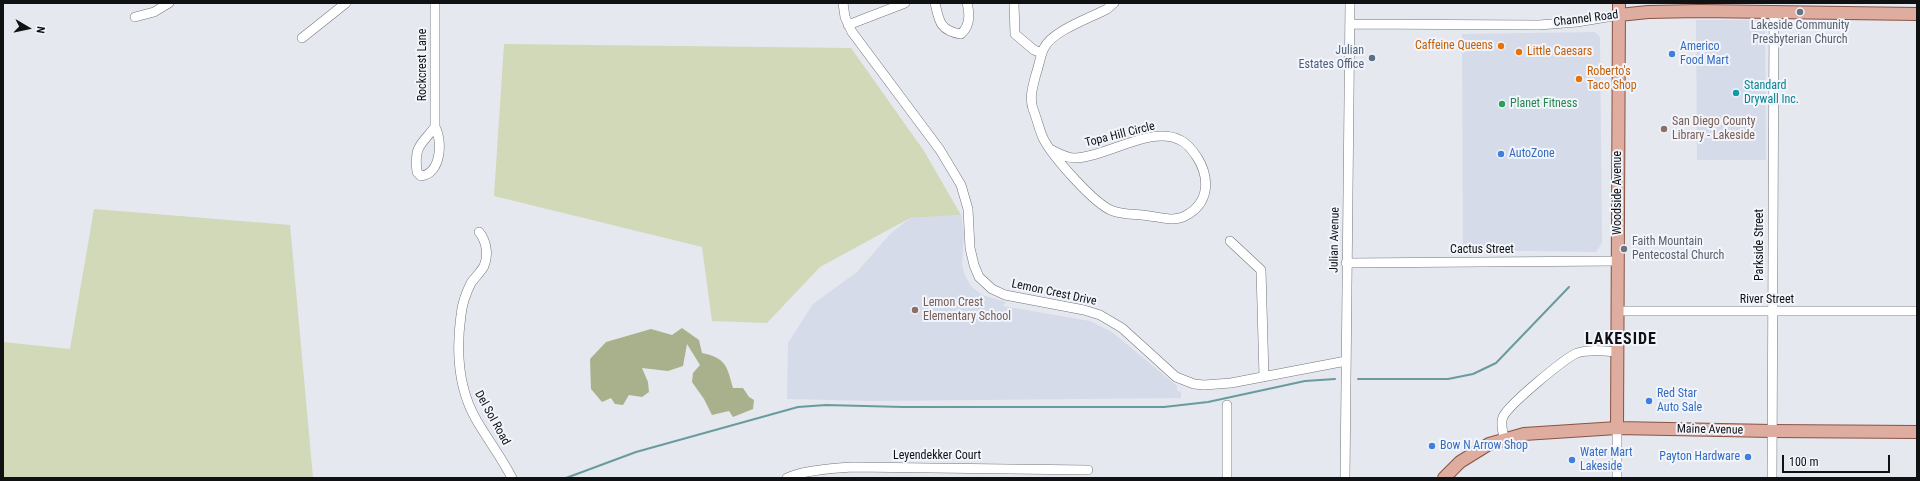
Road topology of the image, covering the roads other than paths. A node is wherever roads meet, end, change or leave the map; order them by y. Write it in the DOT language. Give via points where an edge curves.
graph roads {
  1 [pos="169,3"];
  2 [pos="346,3"];
  3 [pos="435,3"];
  4 [pos="843,3"];
  5 [pos="905,3"];
  6 [pos="935,3"];
  7 [pos="966,3"];
  8 [pos="1014,3"];
  9 [pos="1114,3"];
  10 [pos="1350,3"];
  11 [pos="1804,8"];
  12 [pos="1618,9"];
  13 [pos="1774,12"];
  14 [pos="1917,14"];
  15 [pos="136,18"];
  16 [pos="1350,24"];
  17 [pos="848,25"];
  18 [pos="302,38"];
  19 [pos="1042,53"];
  20 [pos="435,127"];
  21 [pos="1050,148"];
  22 [pos="478,232"];
  23 [pos="1230,241"];
  24 [pos="1617,262"];
  25 [pos="1346,263"];
  26 [pos="1617,312"];
  27 [pos="1772,312"];
  28 [pos="1917,312"];
  29 [pos="1617,352"];
  30 [pos="1346,361"];
  31 [pos="1264,377"];
  32 [pos="1227,405"];
  33 [pos="1617,428"];
  34 [pos="1772,431"];
  35 [pos="1917,432"];
  36 [pos="1504,438"];
  37 [pos="1088,470"];
  38 [pos="824,474"];
  39 [pos="512,478"];
  40 [pos="788,478"];
  41 [pos="1227,478"];
  42 [pos="1345,478"];
  43 [pos="1444,478"];
  44 [pos="1617,478"];
  45 [pos="1772,478"];
  1 -- 15 [label="street"];
  2 -- 18 [label="street"];
  3 -- 20 [label="street, Rockcrest Lane"];
  4 -- 17 [label="street, Lemon Crest Drive"];
  5 -- 17 [label="street"];
  6 -- 7 [label="street" via="944,28 961,34 966,29 968,20"];
  8 -- 19 [label="street" via="1015,34 1034,50"];
  9 -- 19 [label="street, Topa Hill Circle" via="1056,35 1044,47"];
  10 -- 16 [label="street, Julian Avenue"];
  11 -- 13 [label="main road, Channel Road"];
  11 -- 14 [label="main road, Channel Road"];
  12 -- 13 [label="main road, Channel Road" via="1648,12"];
  12 -- 16 [label="street, Channel Road" via="1577,22 1539,25"];
  12 -- 24 [label="main road, Woodside Avenue"];
  13 -- 27 [label="street, Parkside Street"];
  16 -- 25 [label="street, Julian Avenue"];
  17 -- 31 [label="street, Lemon Crest Drive" via="940,150 961,184 968,208 972,259 979,277 988,286 1005,295 1100,315 1117,325 1169,371 1189,383 1218,385"];
  19 -- 21 [label="street, Topa Hill Circle" via="1031,102"];
  20 -- 20 [label="street, Rockcrest Lane" via="422,141 415,156 416,172 421,176 432,172 436,165 439,140"];
  21 -- 21 [label="street, Topa Hill Circle" via="1061,164 1102,205 1114,211 1171,219 1184,216 1196,208 1204,196 1207,184 1204,169 1193,151 1182,140 1171,136 1143,139 1076,158 1065,156"];
  22 -- 39 [label="street, Del Sol Road" via="484,241 486,260 468,289 462,308 459,347 462,384 477,421"];
  23 -- 31 [label="street" via="1261,270"];
  24 -- 25 [label="street, Cactus Street"];
  24 -- 26 [label="main road, Woodside Avenue"];
  25 -- 30 [label="street, Julian Avenue"];
  26 -- 27 [label="street, River Street"];
  26 -- 29 [label="main road, Woodside Avenue"];
  27 -- 28 [label="street, River Street"];
  27 -- 34 [label="street, Parkside Street"];
  29 -- 33 [label="main road, Woodside Avenue"];
  29 -- 36 [label="street" via="1588,351 1576,354 1547,374 1507,411 1502,419"];
  30 -- 31 [label="street, Lemon Crest Drive"];
  30 -- 42 [label="street, Julian Avenue"];
  32 -- 41 [label="street"];
  33 -- 34 [label="main road, Maine Avenue"];
  33 -- 36 [label="main road, Maine Avenue" via="1524,434"];
  33 -- 44 [label="street, Woodside Avenue"];
  34 -- 35 [label="main road, Maine Avenue"];
  34 -- 45 [label="street, Parkside Street"];
  36 -- 43 [label="main road, Maine Avenue" via="1472,453"];
  37 -- 38 [label="street, Leyendekker Court" via="853,467"];
  38 -- 40 [label="street, Leyendekker Court" via="797,474"];
}
